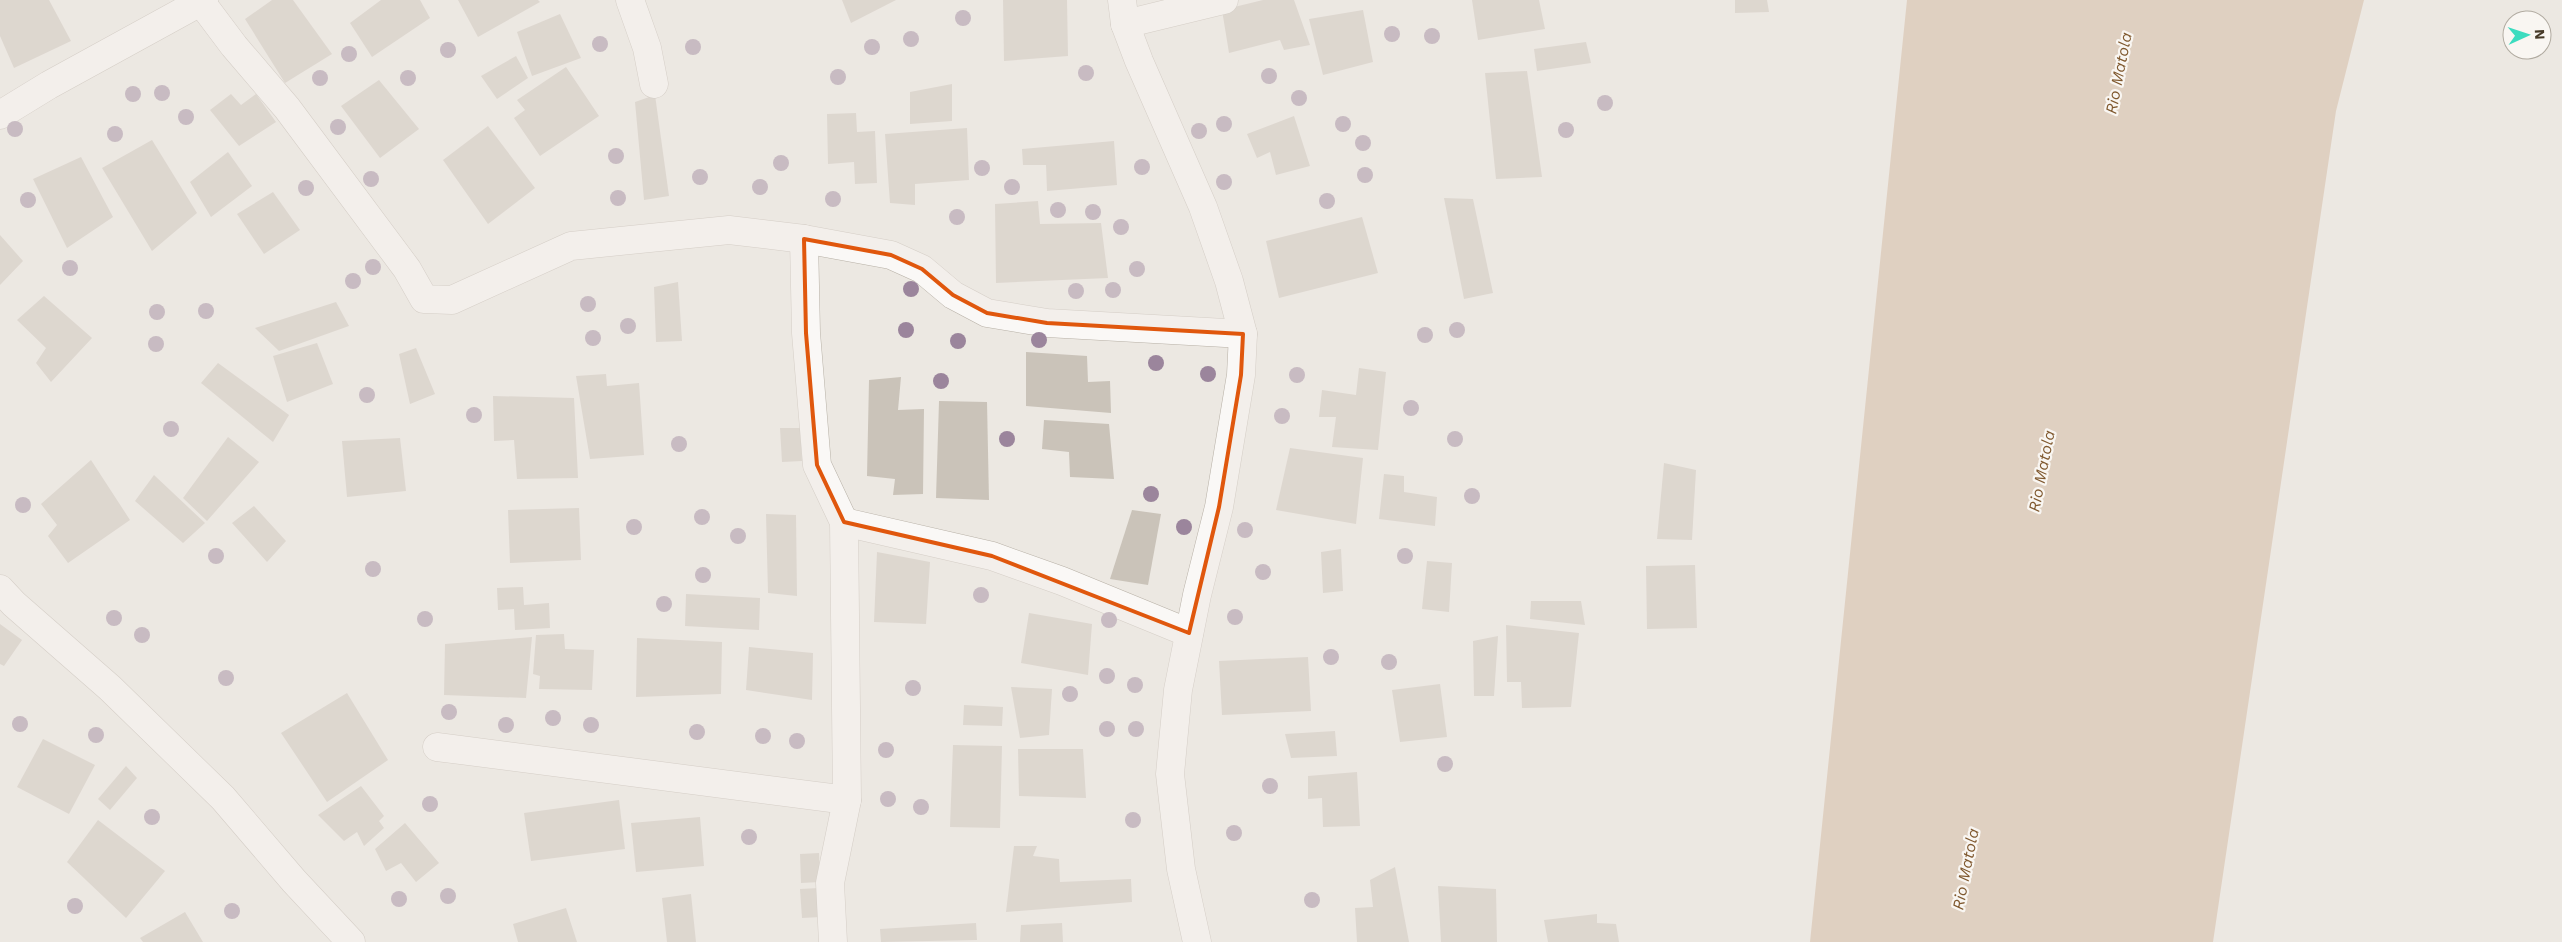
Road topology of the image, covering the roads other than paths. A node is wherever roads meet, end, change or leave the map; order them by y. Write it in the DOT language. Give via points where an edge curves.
graph roads {
  1 [pos="630,0"];
  2 [pos="1224,0"];
  3 [pos="203,1"];
  4 [pos="1124,12"];
  5 [pos="654,84"];
  6 [pos="0,115"];
  7 [pos="804,239"];
  8 [pos="1243,334"];
  9 [pos="844,522"];
  10 [pos="0,589"];
  11 [pos="1189,633"];
  12 [pos="437,747"];
  13 [pos="847,800"];
  14 [pos="352,942"];
  15 [pos="833,942"];
  16 [pos="1197,942"];
  1 -- 5 [label="street" via="647,48"];
  2 -- 4 [label="street"];
  3 -- 6 [label="street"];
  3 -- 7 [label="street" via="234,46 293,116 407,269 424,299 452,300 571,246 729,230"];
  4 -- 8 [label="street" via="1203,207 1229,281"];
  7 -- 8 [label="street" via="891,255 922,269 953,295 987,313 1047,323"];
  7 -- 9 [label="street" via="806,333 817,465"];
  8 -- 11 [label="street" via="1241,375 1218,507"];
  9 -- 11 [label="street" via="992,556"];
  9 -- 13 [label="street"];
  10 -- 14 [label="street" via="110,688 223,798"];
  11 -- 16 [label="street" via="1178,690 1170,774 1181,869"];
  12 -- 13 [label="street"];
  13 -- 15 [label="street" via="830,883"];
}
